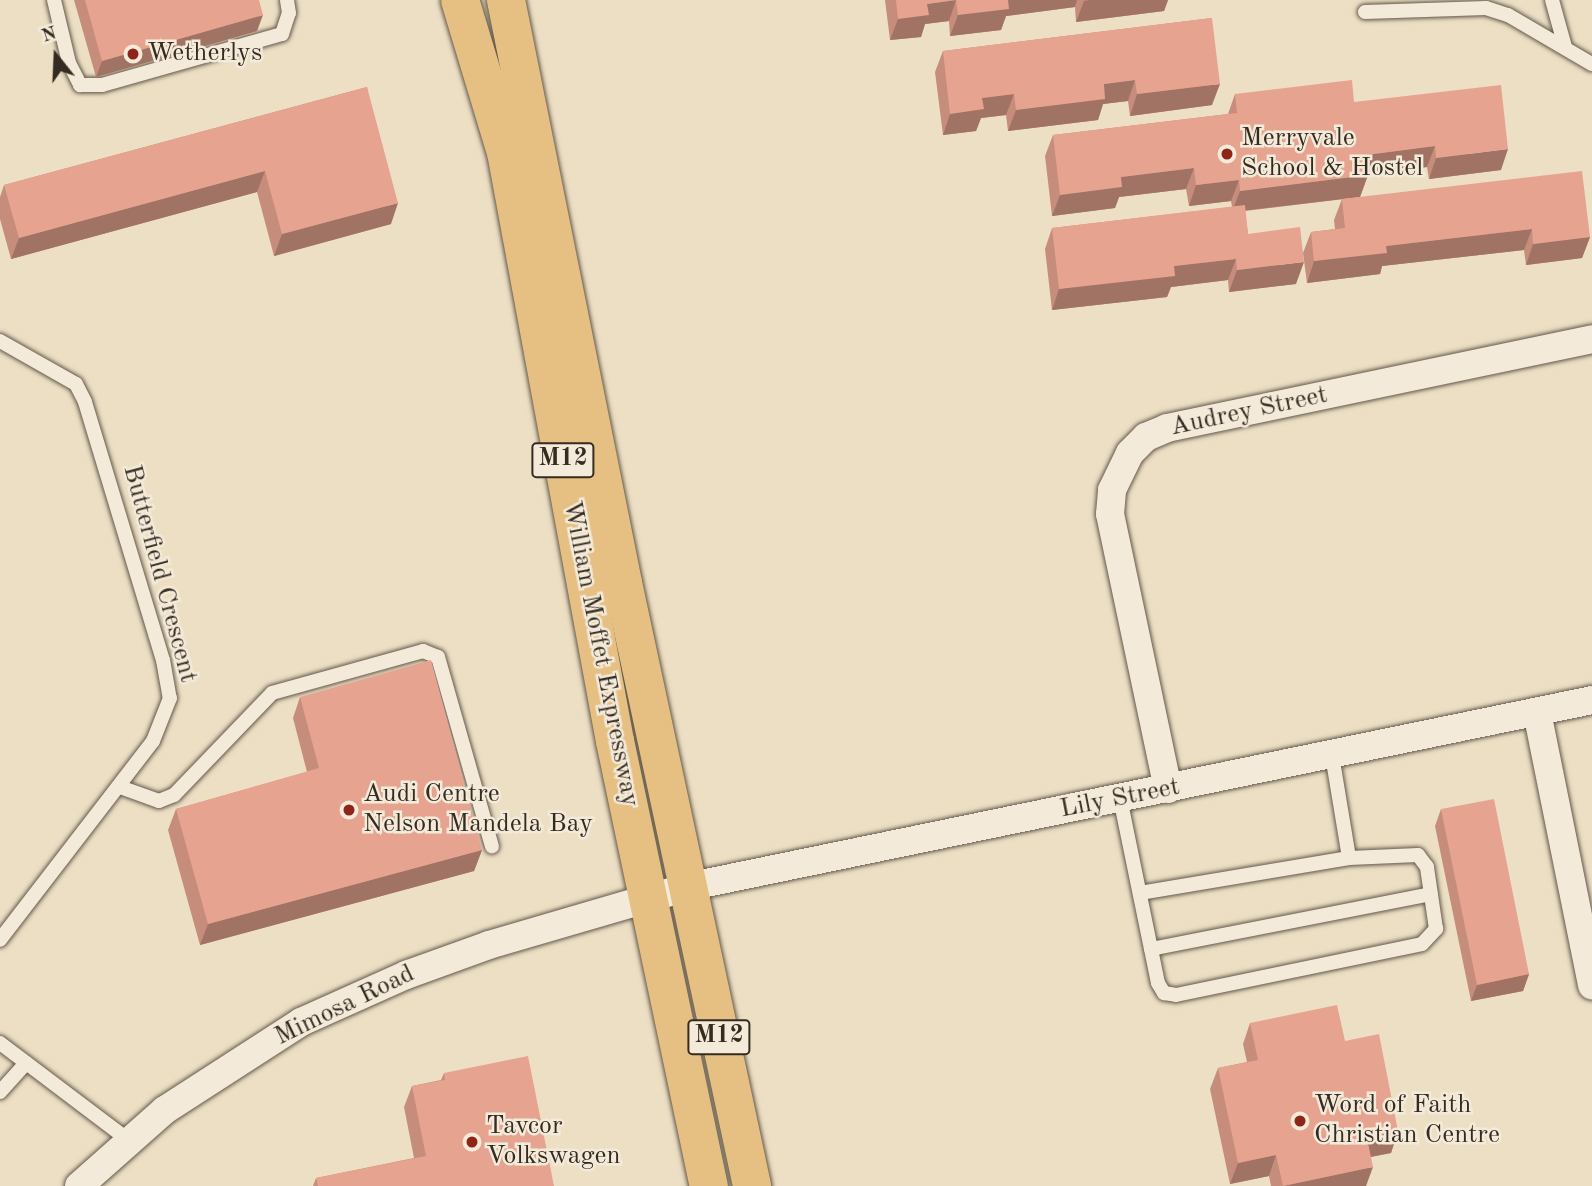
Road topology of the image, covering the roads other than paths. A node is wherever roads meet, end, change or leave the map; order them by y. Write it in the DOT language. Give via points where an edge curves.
graph roads {
  1 [pos="54,0"];
  2 [pos="286,0"];
  3 [pos="506,0"];
  4 [pos="1552,0"];
  5 [pos="461,9"];
  6 [pos="1365,12"];
  7 [pos="1565,47"];
  8 [pos="1592,64"];
  9 [pos="1592,339"];
  10 [pos="0,341"];
  11 [pos="1592,700"];
  12 [pos="1537,712"];
  13 [pos="1332,755"];
  14 [pos="120,787"];
  15 [pos="1168,789"];
  16 [pos="1120,798"];
  17 [pos="492,846"];
  18 [pos="1349,858"];
  19 [pos="687,887"];
  20 [pos="1140,892"];
  21 [pos="1432,894"];
  22 [pos="648,896"];
  23 [pos="0,940"];
  24 [pos="1152,949"];
  25 [pos="1592,986"];
  26 [pos="0,1043"];
  27 [pos="26,1063"];
  28 [pos="0,1093"];
  29 [pos="127,1139"];
  30 [pos="79,1186"];
  31 [pos="709,1186"];
  32 [pos="752,1186"];
  1 -- 2 [label="lane" via="69,63 80,85 102,85 282,34 289,13"];
  3 -- 19 [label="main road, William Moffet Expressway / M12"];
  4 -- 7 [label="lane"];
  5 -- 22 [label="main road, William Moffet Expressway / M12" via="506,152"];
  6 -- 7 [label="lane" via="1486,8"];
  7 -- 8 [label="lane"];
  9 -- 15 [label="street, Audrey Street" via="1167,428 1146,437 1130,453 1112,490 1110,514"];
  10 -- 14 [label="lane, Butterfield Crescent" via="76,384 168,677 164,719"];
  11 -- 12 [label="street, Lily Street"];
  12 -- 13 [label="street, Lily Street"];
  12 -- 25 [label="street"];
  13 -- 15 [label="street, Lily Street"];
  13 -- 18 [label="lane"];
  14 -- 17 [label="lane" via="159,801 174,795 272,693 423,651 438,657"];
  14 -- 23 [label="lane, Butterfield Crescent"];
  15 -- 16 [label="street, Lily Street"];
  16 -- 19 [label="street, Lily Street"];
  16 -- 20 [label="lane"];
  18 -- 20 [label="lane"];
  18 -- 21 [label="lane" via="1418,855 1427,867"];
  19 -- 22 [label="street, Lily Street"];
  19 -- 32 [label="main road, William Moffet Expressway / M12"];
  20 -- 24 [label="lane"];
  21 -- 24 [label="lane"];
  21 -- 24 [label="lane" via="1436,929 1422,944 1175,995 1160,989"];
  22 -- 29 [label="street, Mimosa Road" via="445,959 301,1023"];
  22 -- 31 [label="main road, William Moffet Expressway / M12"];
  26 -- 27 [label="lane"];
  27 -- 28 [label="lane"];
  27 -- 29 [label="lane"];
  29 -- 30 [label="street, Mimosa Road"];
}
